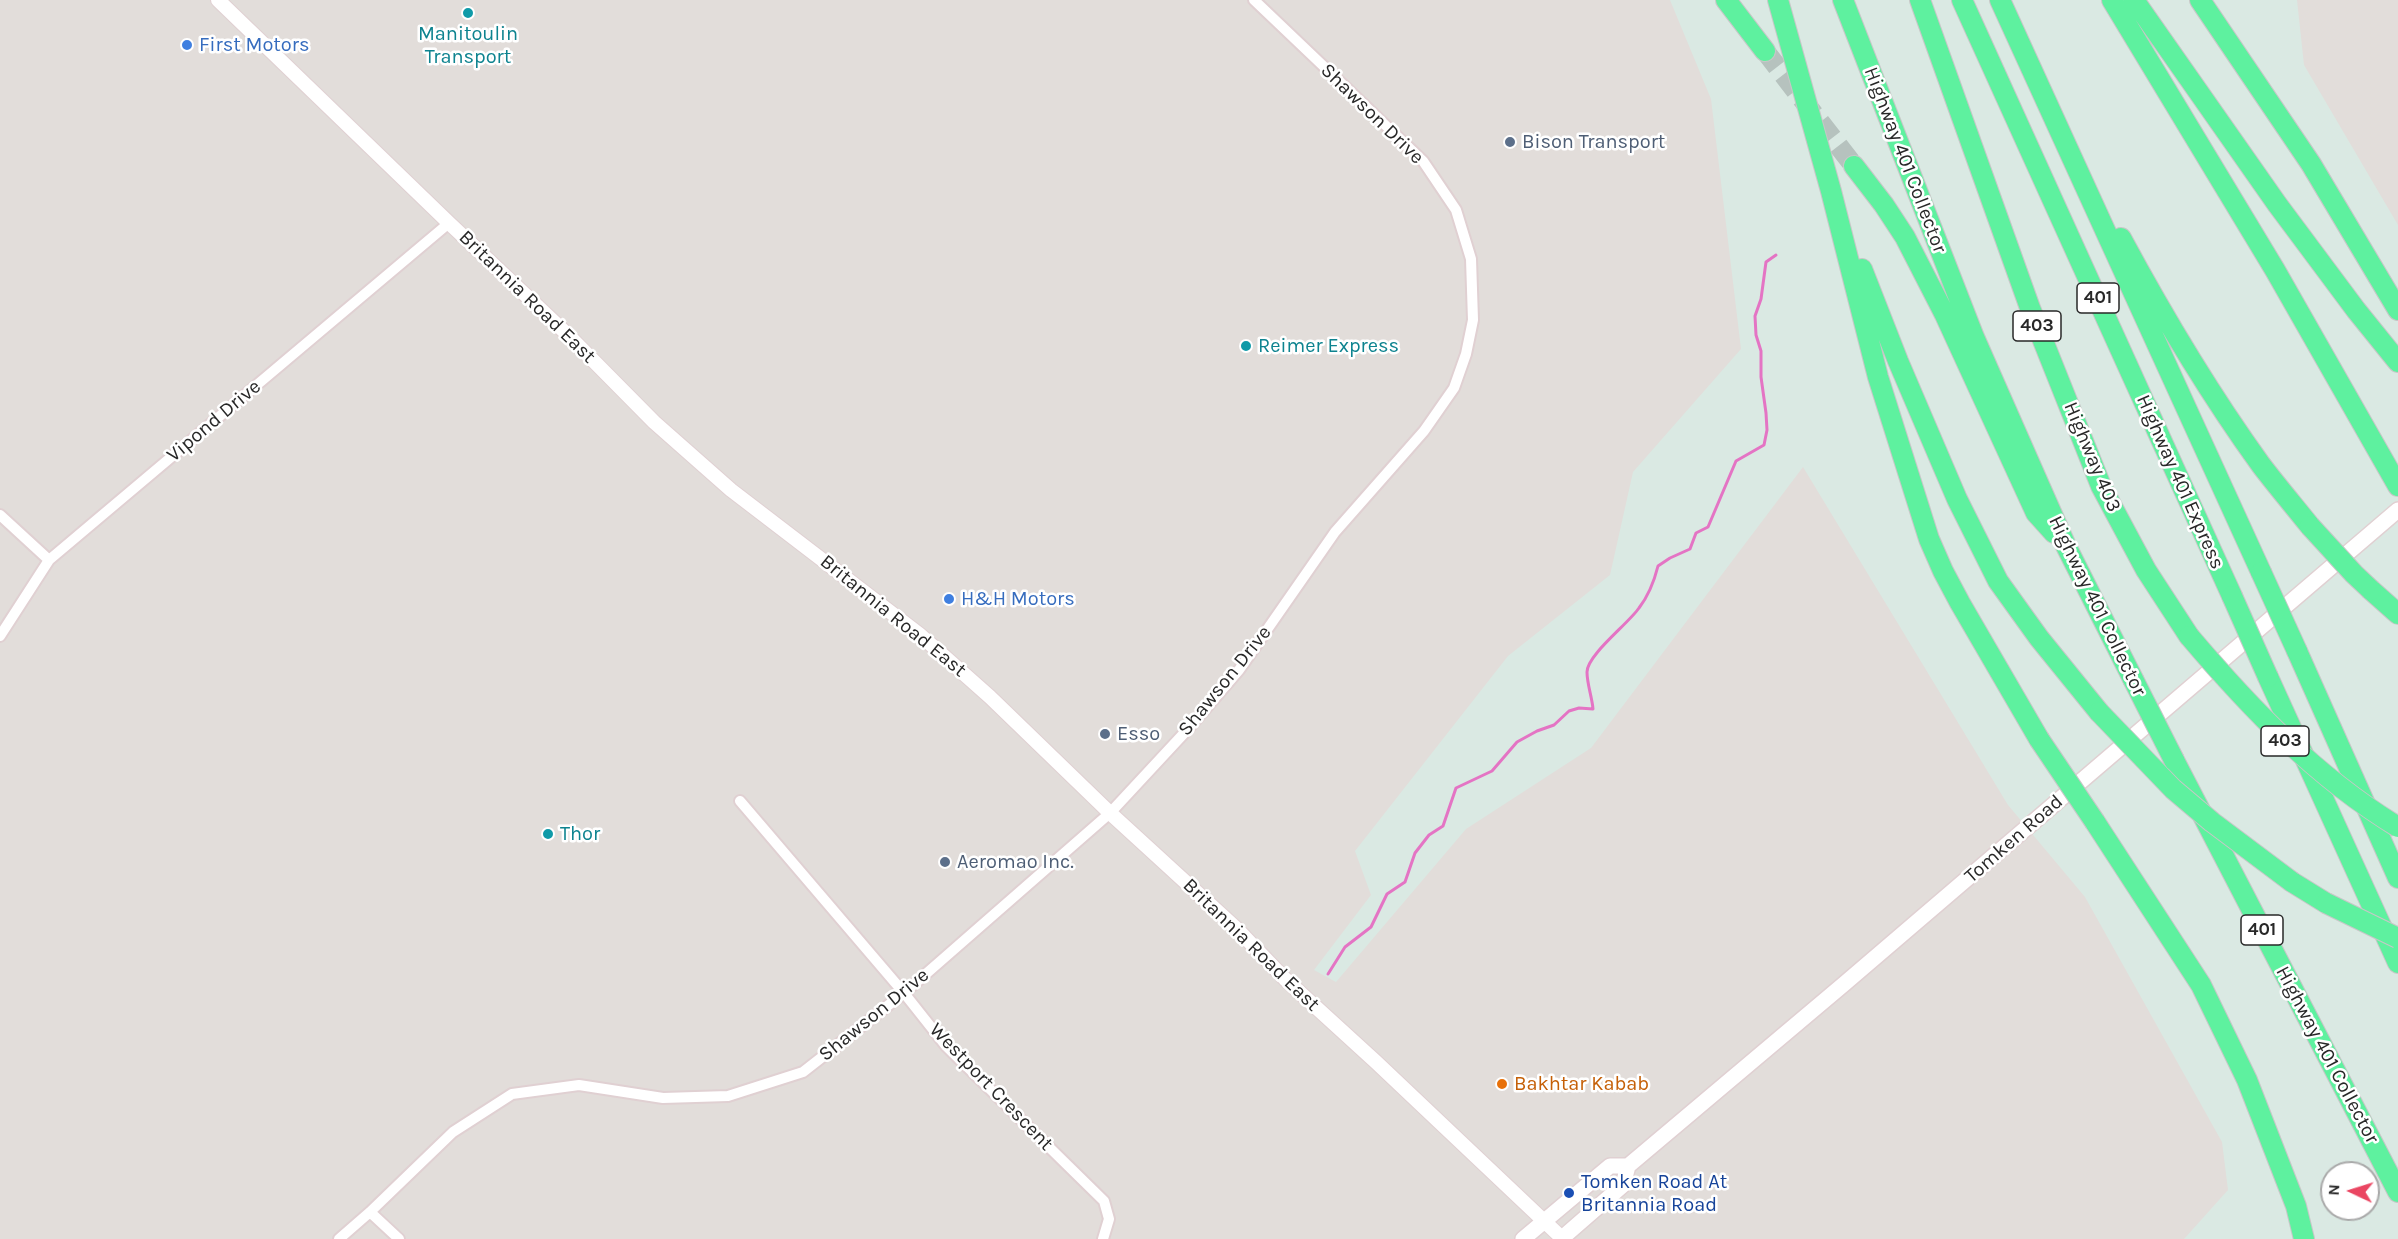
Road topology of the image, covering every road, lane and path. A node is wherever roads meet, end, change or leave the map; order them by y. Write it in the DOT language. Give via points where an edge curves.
graph roads {
  1 [pos="218,0"];
  2 [pos="1254,0"];
  3 [pos="1726,0"];
  4 [pos="1778,0"];
  5 [pos="1843,0"];
  6 [pos="1920,0"];
  7 [pos="1962,0"];
  8 [pos="2000,0"];
  9 [pos="2112,0"];
  10 [pos="2134,0"];
  11 [pos="2200,0"];
  12 [pos="1765,51"];
  13 [pos="2031,68"];
  14 [pos="1854,166"];
  15 [pos="1831,191"];
  16 [pos="449,223"];
  17 [pos="2398,310"];
  18 [pos="2398,362"];
  19 [pos="2394,479"];
  20 [pos="2398,510"];
  21 [pos="0,515"];
  22 [pos="2066,546"];
  23 [pos="49,560"];
  24 [pos="2398,614"];
  25 [pos="0,636"];
  26 [pos="740,801"];
  27 [pos="1110,813"];
  28 [pos="2398,827"];
  29 [pos="2398,878"];
  30 [pos="2398,938"];
  31 [pos="2398,963"];
  32 [pos="904,993"];
  33 [pos="1628,1166"];
  34 [pos="2398,1191"];
  35 [pos="370,1212"];
  36 [pos="1545,1221"];
  37 [pos="339,1239"];
  38 [pos="399,1239"];
  39 [pos="1103,1239"];
  40 [pos="1523,1239"];
  41 [pos="1562,1239"];
  42 [pos="2304,1239"];
  1 -- 16 [label="street, Britannia Road East"];
  2 -- 27 [label="street, Shawson Drive" via="1423,161 1456,210 1471,259 1473,320 1454,388 1424,431 1335,532 1239,670"];
  3 -- 12 [label="highway"];
  4 -- 15 [label="highway"];
  5 -- 22 [label="highway, Highway 401 Collector / 401" via="1974,337"];
  6 -- 28 [label="highway, Highway 403 / 403, bridge" via="2030,308 2101,486 2146,570 2189,636 2280,736 2331,782"];
  7 -- 31 [label="highway, Highway 401 Express / 401, bridge"];
  8 -- 13 [label="highway, Highway 401 Express / 401"];
  9 -- 19 [label="highway" via="2275,270"];
  10 -- 18 [label="highway" via="2277,204"];
  11 -- 17 [label="highway" via="2311,164"];
  13 -- 24 [label="highway, bridge" via="2156,301 2256,457 2310,526"];
  13 -- 29 [label="highway, Highway 401 Express / 401, bridge"];
  14 -- 22 [label="highway" via="1905,237 2036,513"];
  15 -- 30 [label="highway, bridge" via="1957,499 1998,581 2072,681 2173,789 2212,822 2292,882"];
  15 -- 42 [label="highway, bridge" via="1878,377 1929,539 1943,571 2039,738 2201,985 2247,1080 2296,1206"];
  16 -- 23 [label="street, Vipond Drive"];
  16 -- 27 [label="street, Britannia Road East" via="654,422 731,489 919,634"];
  20 -- 33 [label="main road, Tomken Road"];
  21 -- 23 [label="street"];
  22 -- 34 [label="highway, Highway 401 Collector / 401, bridge"];
  23 -- 25 [label="street, Vipond Drive"];
  26 -- 32 [label="street, Westport Crescent"];
  27 -- 32 [label="street, Shawson Drive"];
  27 -- 36 [label="street, Britannia Road East"];
  32 -- 35 [label="street, Shawson Drive" via="804,1072 728,1096 663,1098 579,1085 512,1094 453,1132"];
  32 -- 39 [label="street, Westport Crescent" via="946,1046 1104,1201 1109,1219"];
  33 -- 36 [label="main road, Tomken Road" via="1610,1166"];
  33 -- 41 [label="main road, Tomken Road" via="1623,1185"];
  35 -- 37 [label="street, Shawson Drive"];
  35 -- 38 [label="street"];
  36 -- 40 [label="main road, Tomken Road"];
  36 -- 41 [label="street, Britannia Road East"];
}
